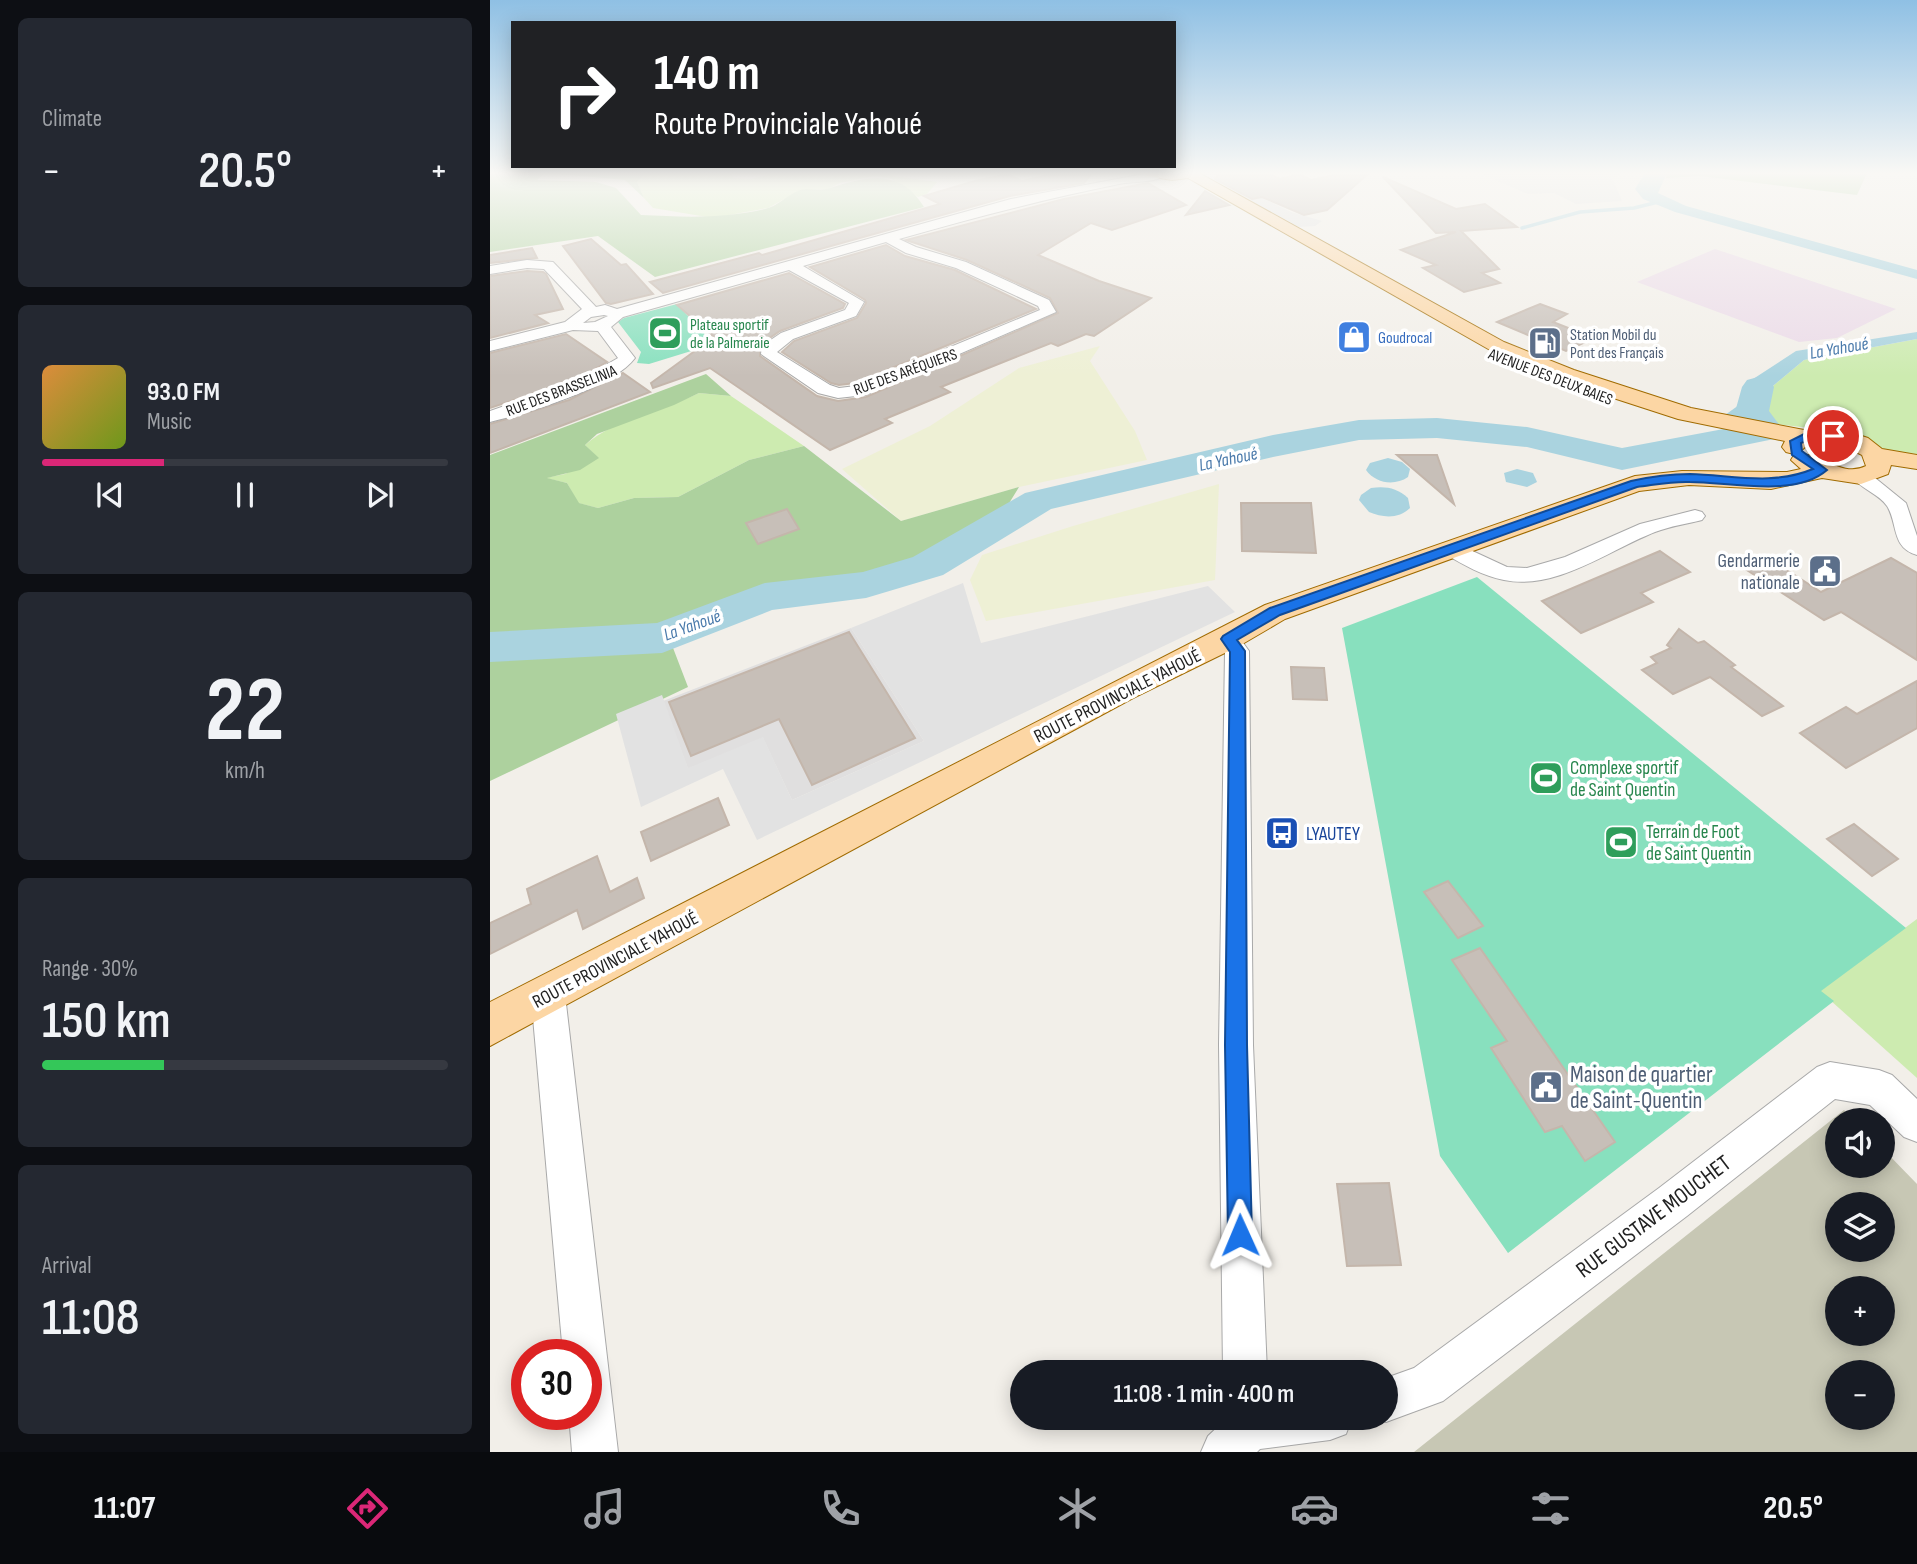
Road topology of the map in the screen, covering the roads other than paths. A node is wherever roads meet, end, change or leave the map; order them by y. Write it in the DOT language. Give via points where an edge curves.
graph roads {
  1 [pos="884,241"];
  2 [pos="893,241"];
  3 [pos="1288,241"];
  4 [pos="793,266"];
  5 [pos="490,270"];
  6 [pos="616,314"];
  7 [pos="597,318"];
  8 [pos="573,325"];
  9 [pos="490,346"];
  10 [pos="490,417"];
  11 [pos="1788,440"];
  12 [pos="1917,462"];
  13 [pos="1873,467"];
  14 [pos="1821,470"];
  15 [pos="1917,474"];
  16 [pos="1695,516"];
  17 [pos="1917,548"];
  18 [pos="1453,549"];
  19 [pos="1228,639"];
  20 [pos="548,995"];
  21 [pos="490,1025"];
  22 [pos="1917,1124"];
  23 [pos="583,1339"];
  24 [pos="1245,1360"];
  25 [pos="1398,1396"];
  26 [pos="594,1430"];
  27 [pos="1276,1430"];
  28 [pos="1244,1437"];
  29 [pos="596,1452"];
  1 -- 4 [label="street"];
  2 -- 4 [label="street, RUE DES ARÉQUIERS" via="1044,303 1048,312 859,391 831,392 769,354 768,349 786,336 851,313 857,302"];
  3 -- 11 [label="main road, AVENUE DES DEUX BAIES" via="1487,352 1559,381"];
  4 -- 6 [label="street"];
  5 -- 7 [label="street" via="548,265"];
  6 -- 7 [label="street" via="612,321"];
  7 -- 8 [label="street" via="587,328"];
  7 -- 10 [label="street, RUE DES BRASSELINIA" via="627,358 624,364 606,375"];
  8 -- 9 [label="street"];
  11 -- 13 [label="main road" via="1821,434 1846,439"];
  11 -- 14 [label="main road" via="1802,458"];
  12 -- 13 [label="main road"];
  13 -- 14 [label="main road"];
  13 -- 15 [label="main road"];
  13 -- 17 [label="street" via="1896,503 1906,537"];
  14 -- 18 [label="main road, ROUTE PROVINCIALE YAHOUÉ" via="1768,484 1688,478 1635,484"];
  16 -- 18 [label="street" via="1676,517 1631,533 1542,572 1509,575 1476,564"];
  18 -- 19 [label="main road, ROUTE PROVINCIALE YAHOUÉ" via="1275,611"];
  19 -- 20 [label="main road, ROUTE PROVINCIALE YAHOUÉ" via="1122,690"];
  19 -- 24 [label="street" via="1237,651 1236,1045"];
  20 -- 21 [label="main road, ROUTE PROVINCIALE YAHOUÉ"];
  20 -- 23 [label="street"];
  22 -- 25 [label="street, RUE GUSTAVE MOUCHET" via="1879,1088 1830,1080 1427,1385"];
  26 -- 29 [label="street"];
  27 -- 28 [label="street"];
}
